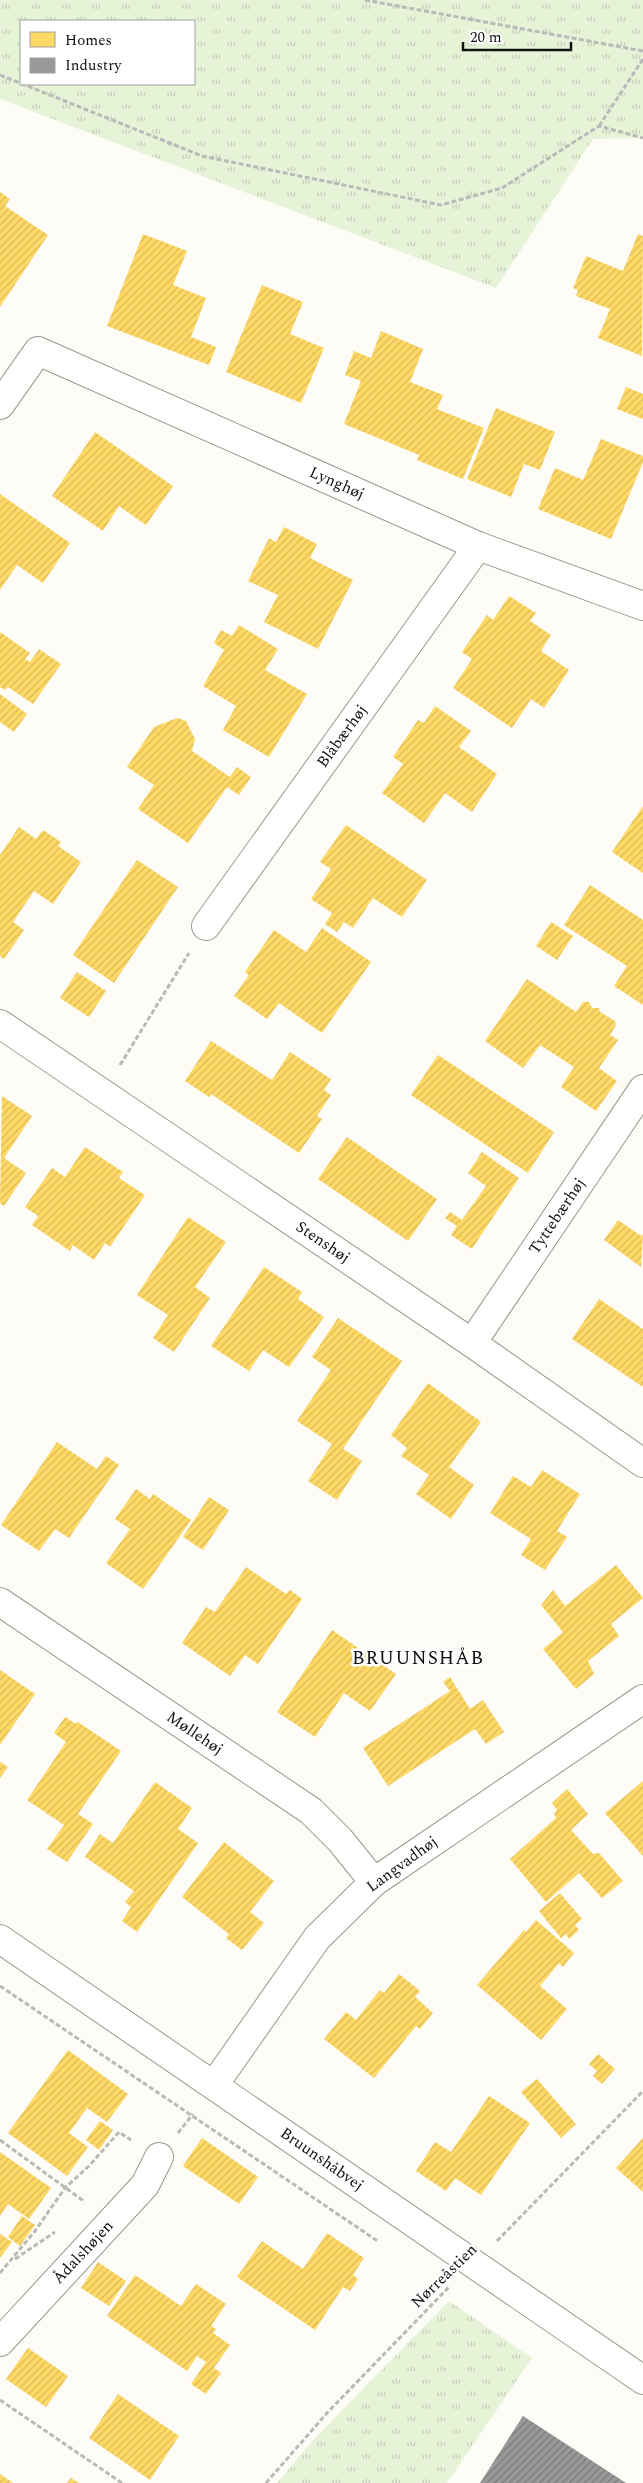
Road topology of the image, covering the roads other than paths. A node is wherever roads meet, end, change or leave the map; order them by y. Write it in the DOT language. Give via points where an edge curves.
graph roads {
  1 [pos="0,405"];
  2 [pos="478,546"];
  3 [pos="642,602"];
  4 [pos="206,926"];
  5 [pos="0,1024"];
  6 [pos="643,1089"];
  7 [pos="472,1343"];
  8 [pos="643,1463"];
  9 [pos="0,1602"];
  10 [pos="643,1698"];
  11 [pos="374,1882"];
  12 [pos="0,1939"];
  13 [pos="214,2085"];
  14 [pos="158,2158"];
  15 [pos="0,2342"];
  16 [pos="643,2380"];
  1 -- 2 [label="street, Lynghøj" via="38,351"];
  2 -- 3 [label="street, Lynghøj"];
  2 -- 4 [label="street, Blåbærhøj"];
  5 -- 7 [label="street, Stenshøj"];
  6 -- 7 [label="street, Tyttebærhøj"];
  7 -- 8 [label="street, Stenshøj"];
  9 -- 11 [label="street, Møllehøj" via="311,1811"];
  10 -- 11 [label="street, Langvadhøj"];
  11 -- 13 [label="street, Langvadhøj" via="317,1938"];
  12 -- 13 [label="street, Bruunshåbvej"];
  13 -- 16 [label="street, Bruunshåbvej"];
  14 -- 15 [label="street, Ådalshøjen" via="145,2185"];
}
